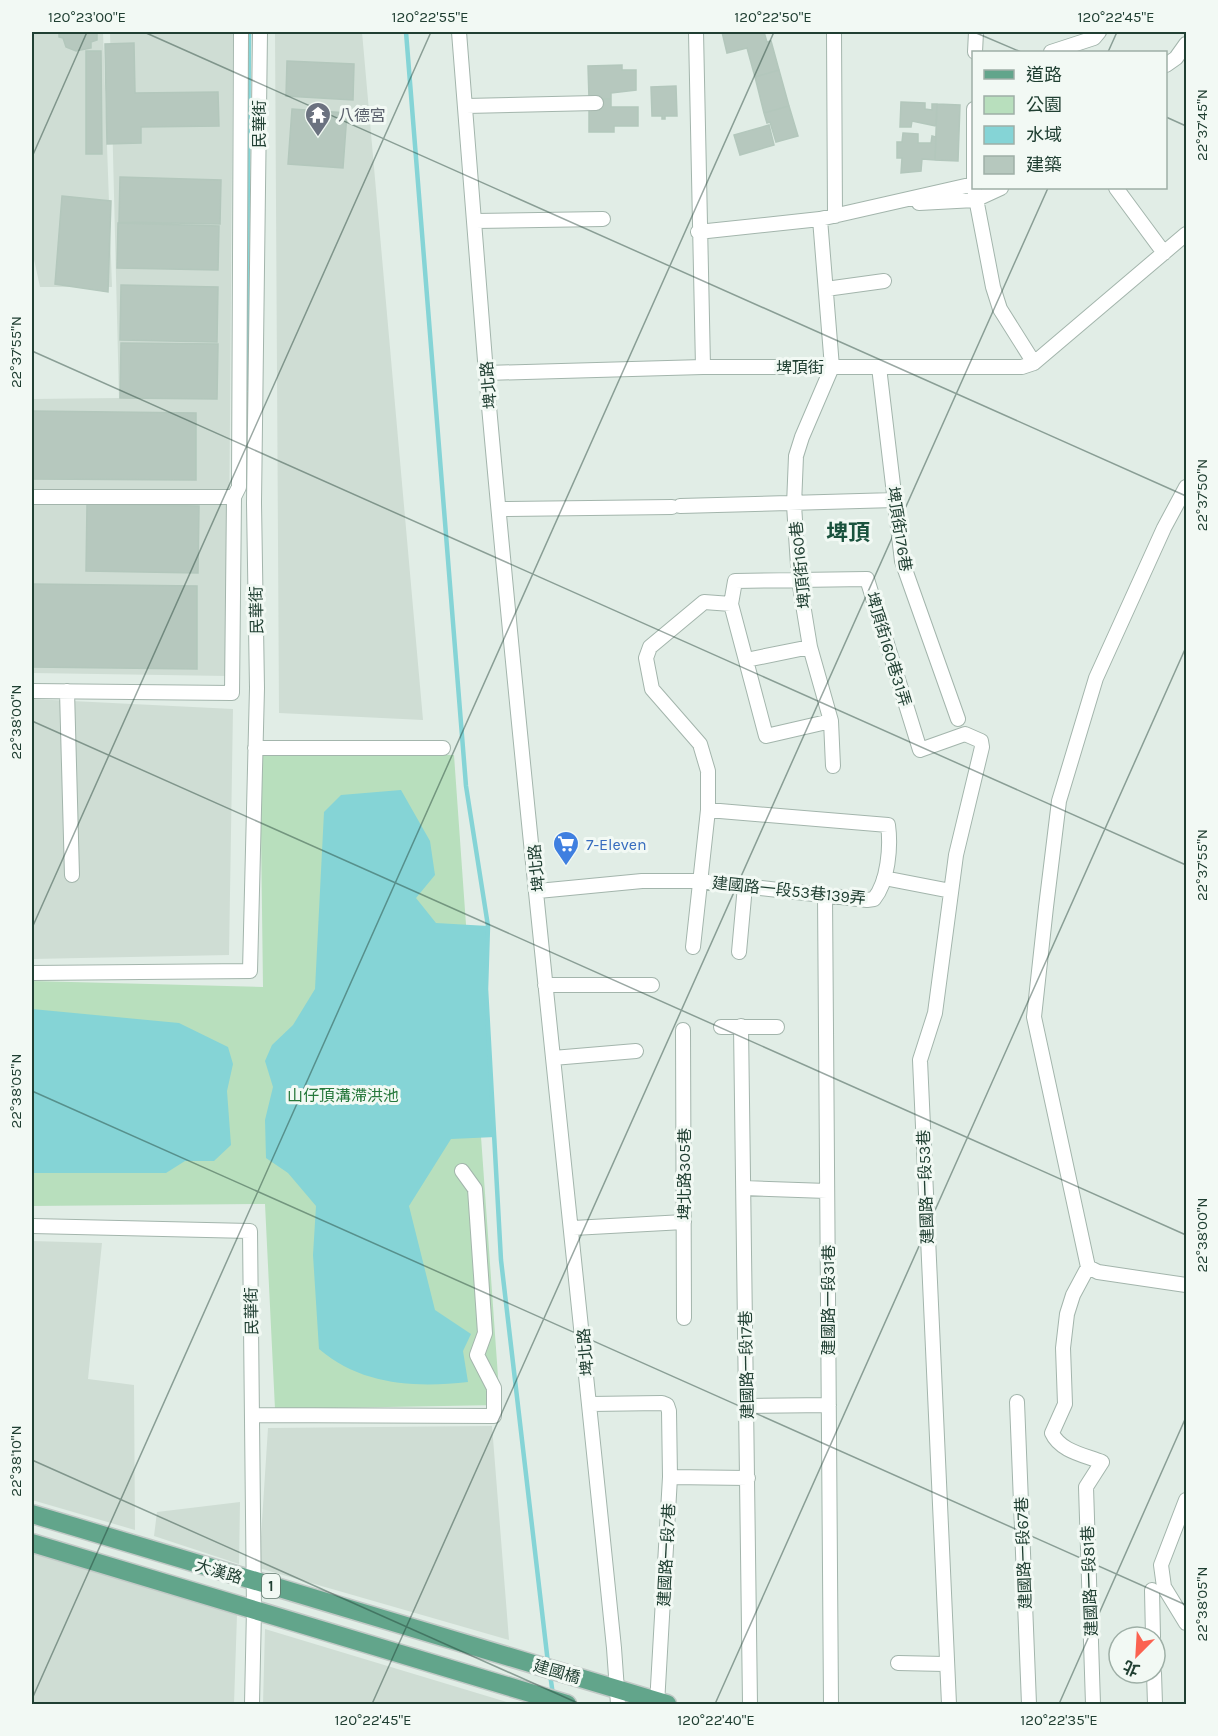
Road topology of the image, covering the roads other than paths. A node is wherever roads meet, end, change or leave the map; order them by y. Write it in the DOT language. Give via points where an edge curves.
graph roads {
  1 [pos="241,32"];
  2 [pos="260,32"];
  3 [pos="459,32"];
  4 [pos="696,32"];
  5 [pos="834,32"];
  6 [pos="976,32"];
  7 [pos="1099,32"];
  8 [pos="1186,44"];
  9 [pos="975,51"];
  10 [pos="1057,51"];
  11 [pos="1167,64"];
  12 [pos="597,103"];
  13 [pos="466,106"];
  14 [pos="972,188"];
  15 [pos="974,189"];
  16 [pos="1117,189"];
  17 [pos="835,216"];
  18 [pos="603,219"];
  19 [pos="820,219"];
  20 [pos="475,221"];
  21 [pos="698,232"];
  22 [pos="1186,234"];
  23 [pos="1164,253"];
  24 [pos="884,281"];
  25 [pos="826,289"];
  26 [pos="1034,363"];
  27 [pos="702,367"];
  28 [pos="832,367"];
  29 [pos="879,367"];
  30 [pos="486,373"];
  31 [pos="1186,487"];
  32 [pos="32,497"];
  33 [pos="234,497"];
  34 [pos="895,500"];
  35 [pos="794,505"];
  36 [pos="500,509"];
  37 [pos="799,580"];
  38 [pos="731,604"];
  39 [pos="810,647"];
  40 [pos="746,660"];
  41 [pos="32,691"];
  42 [pos="68,691"];
  43 [pos="958,719"];
  44 [pos="831,721"];
  45 [pos="255,748"];
  46 [pos="443,748"];
  47 [pos="920,750"];
  48 [pos="833,766"];
  49 [pos="708,810"];
  50 [pos="72,875"];
  51 [pos="884,878"];
  52 [pos="699,881"];
  53 [pos="745,886"];
  54 [pos="538,891"];
  55 [pos="951,891"];
  56 [pos="825,895"];
  57 [pos="693,947"];
  58 [pos="739,952"];
  59 [pos="32,974"];
  60 [pos="545,985"];
  61 [pos="652,985"];
  62 [pos="741,1026"];
  63 [pos="721,1027"];
  64 [pos="777,1027"];
  65 [pos="683,1030"];
  66 [pos="636,1052"];
  67 [pos="553,1058"];
  68 [pos="462,1171"];
  69 [pos="744,1188"];
  70 [pos="827,1191"];
  71 [pos="684,1222"];
  72 [pos="32,1226"];
  73 [pos="573,1228"];
  74 [pos="1088,1267"];
  75 [pos="1186,1285"];
  76 [pos="684,1318"];
  77 [pos="1017,1402"];
  78 [pos="590,1404"];
  79 [pos="829,1405"];
  80 [pos="747,1406"];
  81 [pos="252,1415"];
  82 [pos="670,1477"];
  83 [pos="748,1478"];
  84 [pos="1186,1500"];
  85 [pos="32,1514"];
  86 [pos="32,1543"];
  87 [pos="254,1581"];
  88 [pos="1152,1590"];
  89 [pos="254,1609"];
  90 [pos="1186,1623"];
  91 [pos="1153,1625"];
  92 [pos="510,1657"];
  93 [pos="898,1663"];
  94 [pos="945,1664"];
  95 [pos="504,1685"];
  96 [pos="1154,1685"];
  97 [pos="613,1693"];
  98 [pos="660,1703"];
  99 [pos="252,1704"];
  100 [pos="567,1704"];
  101 [pos="750,1704"];
  102 [pos="831,1704"];
  103 [pos="949,1704"];
  104 [pos="1029,1704"];
  105 [pos="1093,1704"];
  106 [pos="1155,1704"];
  1 -- 33 [label="street" via="239,487"];
  2 -- 45 [label="street, 民華街"];
  3 -- 13 [label="street, 埤北路"];
  4 -- 21 [label="street"];
  5 -- 17 [label="street"];
  6 -- 9 [label="street"];
  7 -- 10 [label="street" via="1094,38"];
  8 -- 11 [label="street"];
  12 -- 13 [label="street"];
  13 -- 20 [label="street, 埤北路"];
  14 -- 17 [label="street"];
  15 -- 26 [label="street" via="1000,309"];
  16 -- 23 [label="street"];
  17 -- 19 [label="street"];
  18 -- 20 [label="street"];
  19 -- 21 [label="street"];
  19 -- 25 [label="street"];
  20 -- 30 [label="street, 埤北路"];
  21 -- 27 [label="street"];
  22 -- 23 [label="street"];
  23 -- 26 [label="street"];
  24 -- 25 [label="street"];
  25 -- 28 [label="street"];
  26 -- 29 [label="street, 埤頂街" via="1022,367"];
  27 -- 28 [label="street, 埤頂街"];
  27 -- 30 [label="street, 埤頂街"];
  28 -- 29 [label="street, 埤頂街"];
  28 -- 35 [label="street, 埤頂街160巷" via="799,446"];
  29 -- 34 [label="street, 埤頂街176巷"];
  30 -- 36 [label="street, 埤北路"];
  31 -- 74 [label="street" via="1092,688 1059,801 1034,1017"];
  32 -- 33 [label="street"];
  33 -- 42 [label="street" via="232,693"];
  34 -- 35 [label="street"];
  34 -- 43 [label="street, 埤頂街176巷" via="902,561"];
  35 -- 36 [label="street"];
  35 -- 37 [label="street, 埤頂街160巷"];
  36 -- 54 [label="street, 埤北路"];
  37 -- 38 [label="street" via="735,581"];
  37 -- 39 [label="street, 埤頂街160巷"];
  37 -- 47 [label="street, 埤頂街160巷31弄" via="867,579"];
  38 -- 40 [label="street"];
  38 -- 49 [label="street" via="704,602 650,647 646,658 652,689 700,744 708,771"];
  39 -- 40 [label="street"];
  39 -- 44 [label="street, 埤頂街160巷"];
  40 -- 44 [label="street" via="766,736"];
  41 -- 42 [label="street"];
  42 -- 50 [label="street"];
  44 -- 48 [label="street, 埤頂街160巷"];
  45 -- 46 [label="street"];
  45 -- 59 [label="street, 民華街" via="250,970"];
  47 -- 55 [label="street, 建國路一段53巷" via="965,734 981,741"];
  49 -- 51 [label="street, 建國路一段53巷139弄" via="888,825"];
  49 -- 52 [label="street"];
  51 -- 55 [label="street"];
  51 -- 56 [label="street, 建國路一段53巷139弄" via="874,899"];
  52 -- 53 [label="street, 建國路一段53巷139弄"];
  52 -- 54 [label="street, 建國路一段53巷139弄" via="642,880"];
  52 -- 57 [label="street"];
  53 -- 56 [label="street, 建國路一段53巷139弄"];
  53 -- 58 [label="street"];
  54 -- 60 [label="street, 埤北路"];
  55 -- 94 [label="street, 建國路一段53巷" via="935,1013 920,1060"];
  56 -- 70 [label="street, 建國路一段31巷"];
  60 -- 61 [label="street"];
  60 -- 67 [label="street, 埤北路"];
  62 -- 63 [label="street"];
  62 -- 64 [label="street"];
  62 -- 69 [label="street, 建國路一段17巷"];
  65 -- 71 [label="street, 埤北路305巷"];
  66 -- 67 [label="street"];
  67 -- 73 [label="street, 埤北路"];
  68 -- 81 [label="street" via="475,1189 485,1333 477,1355 494,1388 494,1416"];
  69 -- 70 [label="street"];
  69 -- 80 [label="street, 建國路一段17巷"];
  70 -- 79 [label="street, 建國路一段31巷"];
  71 -- 73 [label="street"];
  71 -- 76 [label="street, 埤北路305巷"];
  72 -- 81 [label="street, 民華街" via="250,1231"];
  73 -- 78 [label="street, 埤北路"];
  74 -- 75 [label="street" via="1098,1272"];
  74 -- 105 [label="street, 建國路一段81巷" via="1067,1314 1065,1404 1052,1433 1064,1447 1102,1462 1086,1487"];
  77 -- 104 [label="street, 建國路一段67巷"];
  78 -- 82 [label="street, 建國路一段7巷" via="667,1405"];
  78 -- 97 [label="street, 埤北路"];
  79 -- 80 [label="street"];
  79 -- 102 [label="street, 建國路一段31巷"];
  80 -- 83 [label="street, 建國路一段17巷"];
  81 -- 87 [label="street, 民華街"];
  82 -- 83 [label="street"];
  82 -- 98 [label="street, 建國路一段7巷"];
  83 -- 101 [label="street, 建國路一段17巷"];
  84 -- 90 [label="street" via="1161,1565 1164,1587"];
  85 -- 87 [label="main road, 大漢路 / 1"];
  86 -- 89 [label="main road, 大漢路 / 1"];
  87 -- 89 [label="street, 民華街"];
  87 -- 92 [label="main road, 大漢路 / 1"];
  88 -- 91 [label="street"];
  89 -- 95 [label="main road, 大漢路 / 1"];
  89 -- 99 [label="street, 民華街"];
  92 -- 97 [label="main road, 建國橋 / 1"];
  93 -- 94 [label="street"];
  94 -- 103 [label="street, 建國路一段53巷"];
  95 -- 100 [label="main road, 建國橋 / 1"];
  96 -- 106 [label="street"];
  97 -- 98 [label="main road, 1"];
}
